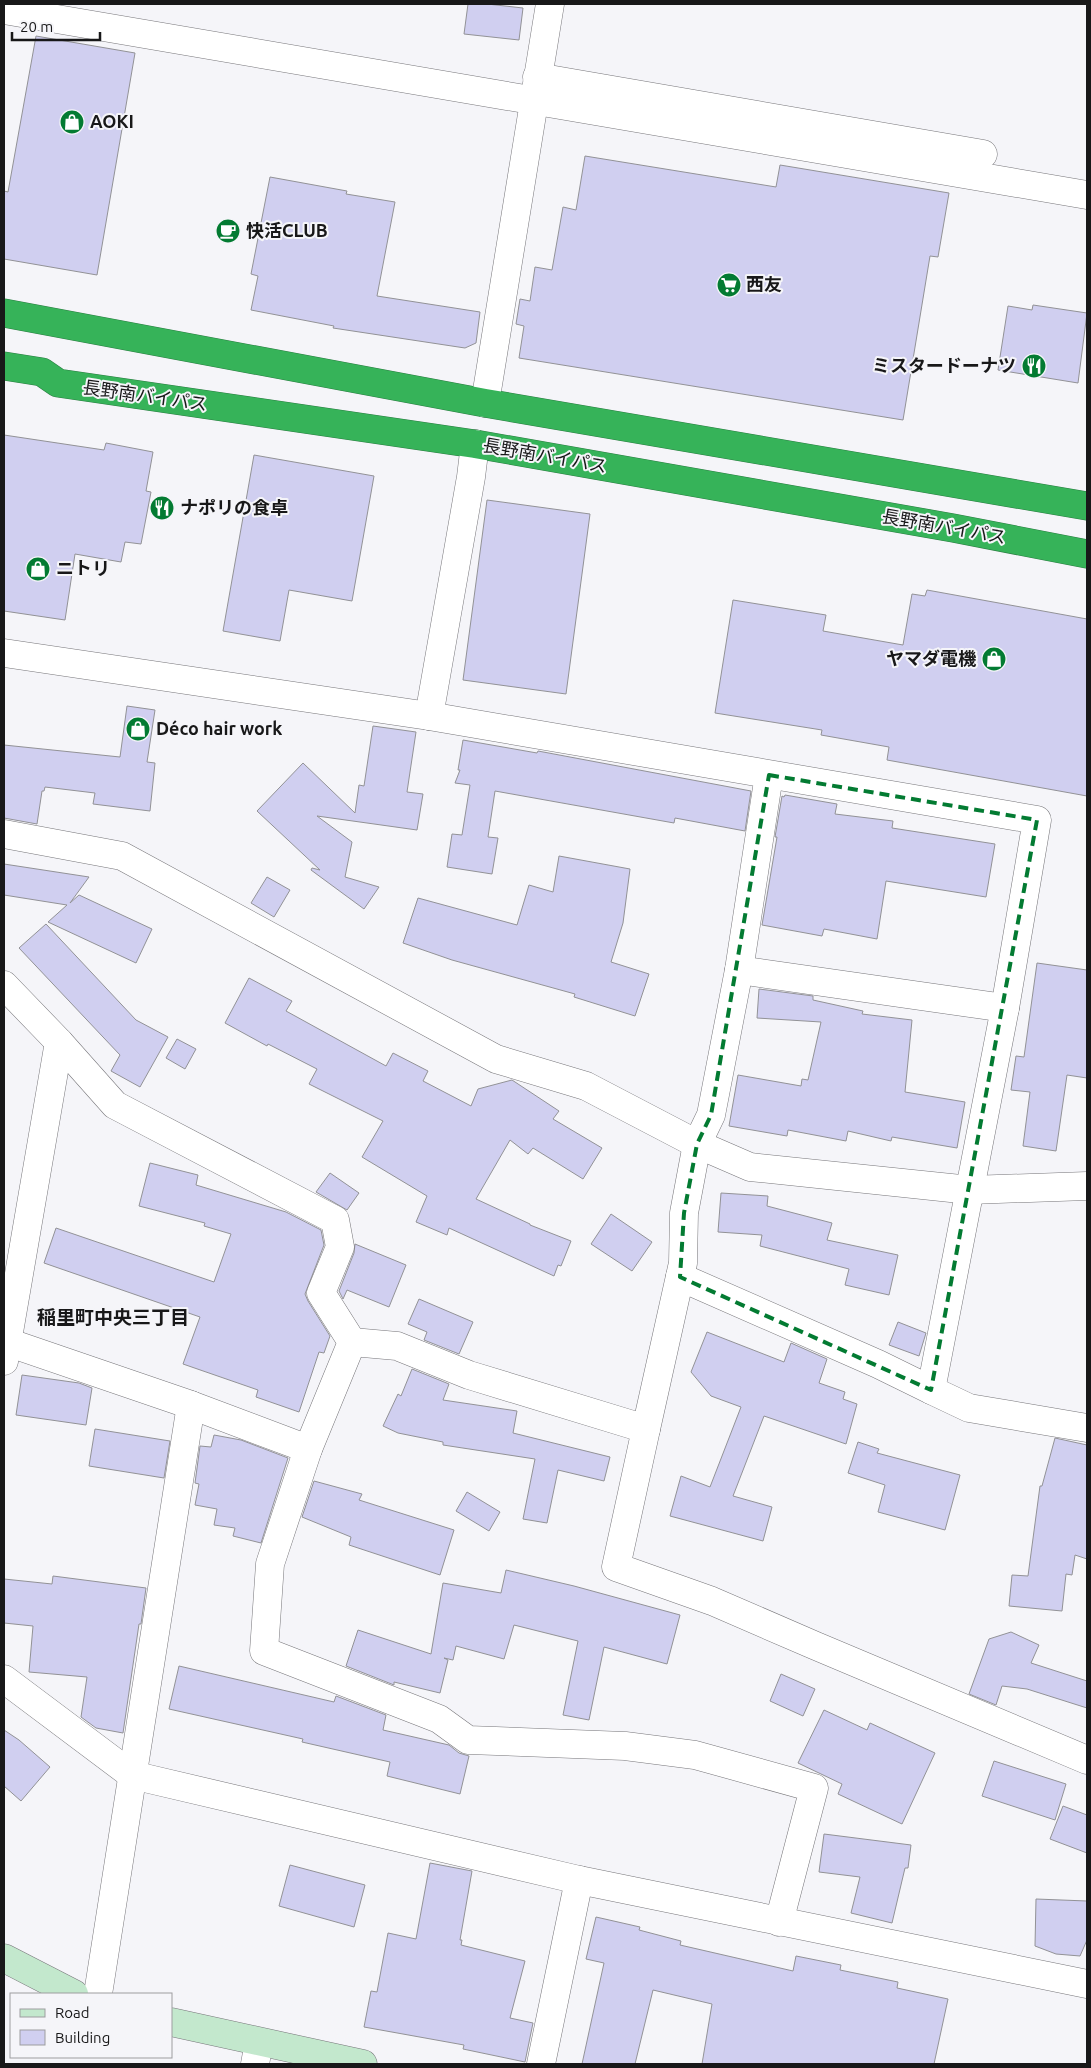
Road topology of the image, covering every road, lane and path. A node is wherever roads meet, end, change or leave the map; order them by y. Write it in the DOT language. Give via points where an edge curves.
graph roads {
  1 [pos="550,4"];
  2 [pos="4,10"];
  3 [pos="536,89"];
  4 [pos="982,154"];
  5 [pos="1087,196"];
  6 [pos="4,313"];
  7 [pos="4,366"];
  8 [pos="58,383"];
  9 [pos="4,384"];
  10 [pos="486,403"];
  11 [pos="475,444"];
  12 [pos="1087,506"];
  13 [pos="1087,554"];
  14 [pos="4,653"];
  15 [pos="429,716"];
  16 [pos="769,774"];
  17 [pos="4,834"];
  18 [pos="738,970"];
  19 [pos="4,985"];
  20 [pos="1005,1008"];
  21 [pos="59,1042"];
  22 [pos="697,1144"];
  23 [pos="1087,1186"];
  24 [pos="970,1190"];
  25 [pos="680,1277"];
  26 [pos="352,1342"];
  27 [pos="5,1348"];
  28 [pos="931,1390"];
  29 [pos="191,1405"];
  30 [pos="1087,1428"];
  31 [pos="646,1429"];
  32 [pos="308,1449"];
  33 [pos="4,1679"];
  34 [pos="1087,1760"];
  35 [pos="132,1775"];
  36 [pos="579,1880"];
  37 [pos="779,1922"];
  38 [pos="4,1958"];
  39 [pos="1087,1984"];
  40 [pos="72,1993"];
  41 [pos="98,1993"];
  42 [pos="172,2022"];
  43 [pos="257,2053"];
  44 [pos="364,2064"];
  45 [pos="541,2064"];
  1 -- 3 [label="street"];
  2 -- 3 [label="street"];
  3 -- 4 [label="street"];
  3 -- 5 [label="street"];
  3 -- 10 [label="street"];
  6 -- 10 [label="highway"];
  7 -- 8 [label="highway, 長野南バイパス" via="42,372"];
  8 -- 9 [label="highway" via="42,388"];
  8 -- 11 [label="highway, 長野南バイパス"];
  10 -- 12 [label="highway"];
  11 -- 13 [label="highway, 長野南バイパス"];
  11 -- 15 [label="street"];
  14 -- 15 [label="street"];
  15 -- 16 [label="street"];
  16 -- 18 [label="street"];
  16 -- 20 [label="street" via="1037,820"];
  17 -- 22 [label="street" via="122,856 496,1059 586,1086"];
  18 -- 20 [label="street"];
  18 -- 22 [label="street" via="711,1115"];
  19 -- 21 [label="street"];
  20 -- 24 [label="street"];
  21 -- 26 [label="street" via="115,1104 335,1220 340,1246 321,1293"];
  21 -- 27 [label="street"];
  22 -- 24 [label="street" via="750,1167"];
  22 -- 25 [label="street" via="684,1213"];
  23 -- 24 [label="street"];
  24 -- 28 [label="street"];
  25 -- 28 [label="street"];
  25 -- 31 [label="street"];
  26 -- 31 [label="street" via="397,1346 469,1375"];
  26 -- 32 [label="street"];
  27 -- 29 [label="street"];
  28 -- 30 [label="street" via="969,1408"];
  29 -- 32 [label="street"];
  29 -- 35 [label="street"];
  31 -- 34 [label="street" via="616,1567 712,1601"];
  32 -- 37 [label="street" via="270,1564 264,1651 439,1719 468,1740 625,1746 695,1755 814,1788"];
  33 -- 35 [label="street"];
  35 -- 36 [label="street"];
  35 -- 41 [label="street"];
  36 -- 37 [label="street"];
  36 -- 45 [label="street"];
  37 -- 39 [label="street"];
  38 -- 40 [label="street"];
  42 -- 43 [label="street"];
  43 -- 44 [label="street"];
}
